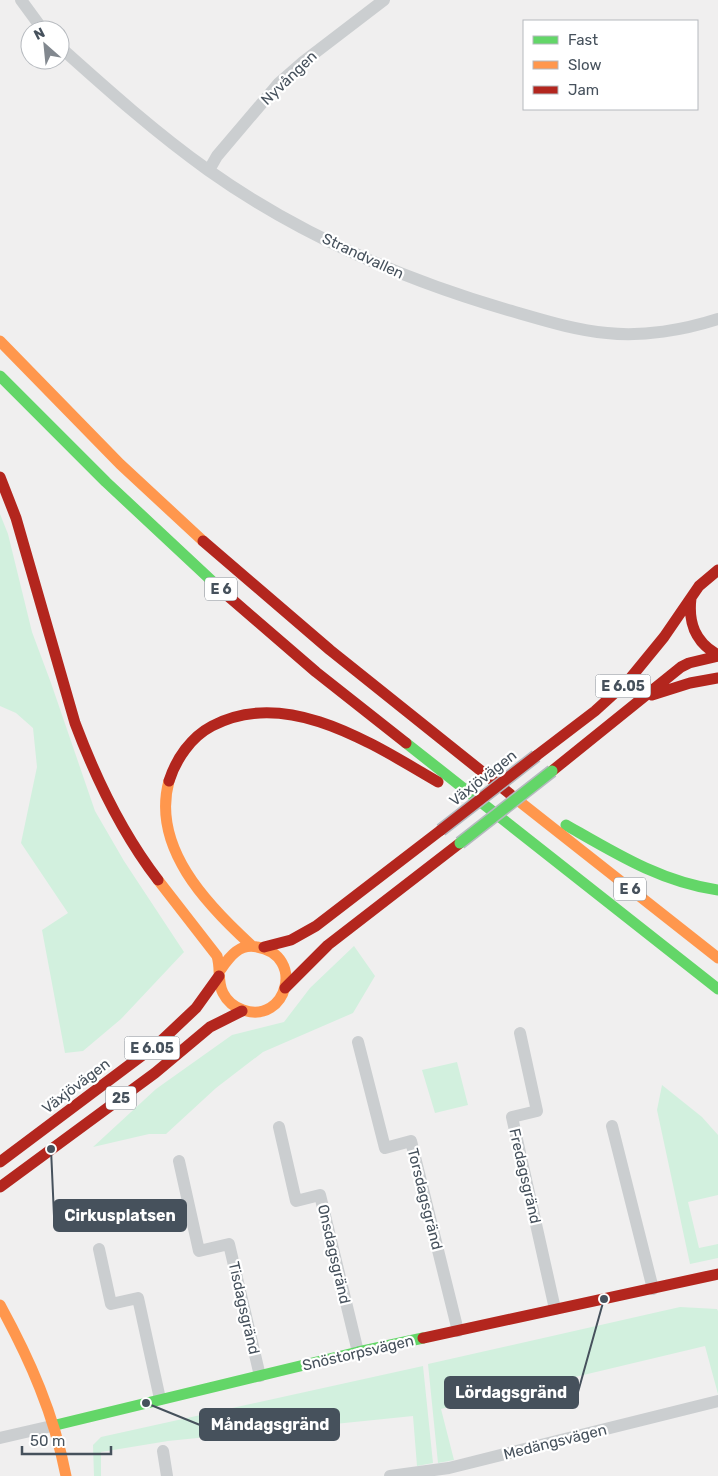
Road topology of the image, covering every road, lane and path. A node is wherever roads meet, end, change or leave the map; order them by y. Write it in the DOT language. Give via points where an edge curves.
graph roads {
  1 [pos="21,0"];
  2 [pos="384,0"];
  3 [pos="36,20"];
  4 [pos="70,57"];
  5 [pos="208,170"];
  6 [pos="718,319"];
  7 [pos="0,340"];
  8 [pos="0,376"];
  9 [pos="0,477"];
  10 [pos="718,570"];
  11 [pos="691,598"];
  12 [pos="718,656"];
  13 [pos="718,678"];
  14 [pos="644,698"];
  15 [pos="508,792"];
  16 [pos="503,819"];
  17 [pos="718,890"];
  18 [pos="251,945"];
  19 [pos="264,947"];
  20 [pos="718,958"];
  21 [pos="220,973"];
  22 [pos="285,988"];
  23 [pos="718,989"];
  24 [pos="242,1011"];
  25 [pos="520,1033"];
  26 [pos="358,1042"];
  27 [pos="612,1126"];
  28 [pos="279,1127"];
  29 [pos="179,1161"];
  30 [pos="0,1162"];
  31 [pos="0,1186"];
  32 [pos="98,1248"];
  33 [pos="718,1274"];
  34 [pos="653,1289"];
  35 [pos="0,1305"];
  36 [pos="555,1309"];
  37 [pos="458,1331"];
  38 [pos="358,1352"];
  39 [pos="260,1376"];
  40 [pos="160,1400"];
  41 [pos="718,1401"];
  42 [pos="56,1425"];
  43 [pos="0,1438"];
  44 [pos="163,1451"];
  45 [pos="449,1472"];
  46 [pos="66,1476"];
  47 [pos="167,1476"];
  48 [pos="390,1476"];
  1 -- 3 [label="street"];
  2 -- 5 [label="street, Nyvången" via="279,83"];
  4 -- 5 [label="street, Strandvallen" via="121,102"];
  5 -- 6 [label="street, Strandvallen" via="280,215 379,264 417,280 547,321 607,333 648,333"];
  7 -- 15 [label="main road, E 6" via="68,412 195,534 390,700"];
  8 -- 16 [label="main road, E 6" via="178,551 299,656"];
  9 -- 21 [label="main road" via="16,518 75,723 98,782 129,840 217,956"];
  10 -- 11 [label="main road, Växjövägen" via="706,576"];
  11 -- 12 [label="main road" via="690,618 694,632 702,645"];
  11 -- 19 [label="main road, Växjövägen / E 6.05, bridge" via="628,681 588,715 304,934"];
  12 -- 14 [label="main road, E 6.05" via="681,667"];
  13 -- 14 [label="main road"];
  14 -- 22 [label="main road, E 6.05, bridge" via="328,945"];
  15 -- 17 [label="main road" via="640,866 687,884"];
  15 -- 20 [label="main road, E 6"];
  16 -- 18 [label="main road" via="353,735 311,718 270,713 235,717 219,723 195,739 174,765 168,780 165,816 169,835 196,887 237,934"];
  16 -- 23 [label="main road, E 6"];
  18 -- 19 [label="main road, Växjövägen"];
  18 -- 21 [label="main road, Växjövägen" via="232,952"];
  19 -- 22 [label="main road" via="283,964"];
  21 -- 24 [label="main road" via="221,990 226,1000"];
  21 -- 30 [label="main road, Växjövägen / E 6.05" via="196,1008 160,1042"];
  22 -- 24 [label="main road" via="279,1001 268,1009"];
  24 -- 31 [label="main road, 25" via="210,1027 155,1073"];
  25 -- 36 [label="street, Fredagsgränd" via="537,1111 512,1117"];
  26 -- 37 [label="street, Torsdagsgränd" via="385,1148 411,1142"];
  27 -- 34 [label="street"];
  28 -- 38 [label="street, Onsdagsgränd" via="296,1201 320,1195"];
  29 -- 39 [label="street, Tisdagsgränd" via="200,1251 229,1244"];
  32 -- 40 [label="street" via="111,1304 138,1298"];
  33 -- 34 [label="main road, Snöstorpsvägen"];
  34 -- 36 [label="main road, Snöstorpsvägen"];
  35 -- 42 [label="main road" via="42,1386"];
  36 -- 37 [label="main road, Snöstorpsvägen"];
  37 -- 38 [label="main road, Snöstorpsvägen"];
  38 -- 39 [label="main road, Snöstorpsvägen"];
  39 -- 40 [label="main road, Snöstorpsvägen"];
  40 -- 42 [label="main road, Snöstorpsvägen"];
  41 -- 45 [label="street, Medängsvägen"];
  42 -- 43 [label="street, Snöstorpsvägen"];
  42 -- 46 [label="main road"];
  44 -- 47 [label="street"];
  45 -- 48 [label="street, Medängsvägen"];
}
